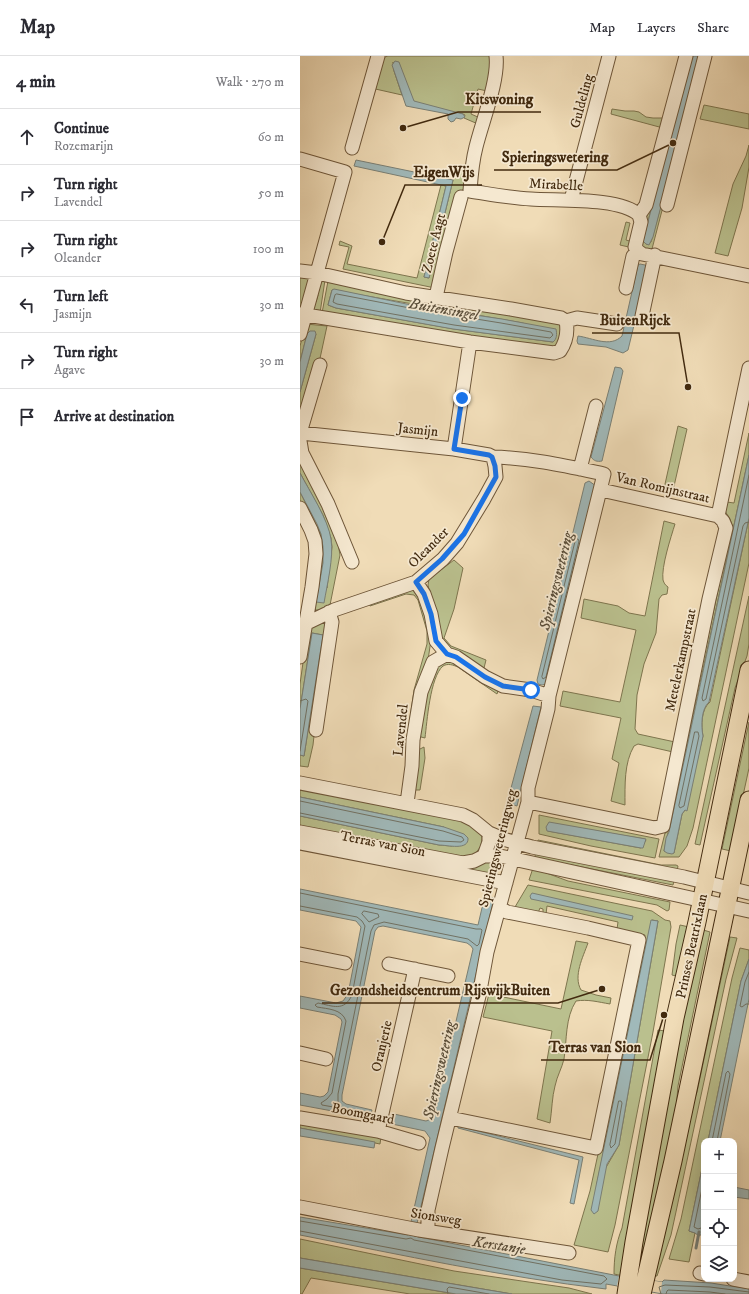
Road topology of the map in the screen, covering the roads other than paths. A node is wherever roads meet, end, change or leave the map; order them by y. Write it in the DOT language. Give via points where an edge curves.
graph roads {
  1 [pos="378,56"];
  2 [pos="496,56"];
  3 [pos="609,56"];
  4 [pos="686,56"];
  5 [pos="705,56"];
  6 [pos="352,148"];
  7 [pos="300,159"];
  8 [pos="466,194"];
  9 [pos="571,200"];
  10 [pos="667,205"];
  11 [pos="640,215"];
  12 [pos="638,251"];
  13 [pos="655,255"];
  14 [pos="300,271"];
  15 [pos="318,273"];
  16 [pos="749,276"];
  17 [pos="626,288"];
  18 [pos="436,297"];
  19 [pos="303,315"];
  20 [pos="642,316"];
  21 [pos="566,321"];
  22 [pos="617,324"];
  23 [pos="300,334"];
  24 [pos="470,342"];
  25 [pos="320,365"];
  26 [pos="749,368"];
  27 [pos="596,406"];
  28 [pos="300,433"];
  29 [pos="300,441"];
  30 [pos="454,449"];
  31 [pos="492,457"];
  32 [pos="511,458"];
  33 [pos="580,469"];
  34 [pos="604,474"];
  35 [pos="496,477"];
  36 [pos="601,490"];
  37 [pos="300,508"];
  38 [pos="718,516"];
  39 [pos="352,562"];
  40 [pos="416,582"];
  41 [pos="329,612"];
  42 [pos="303,626"];
  43 [pos="436,640"];
  44 [pos="447,654"];
  45 [pos="300,657"];
  46 [pos="433,662"];
  47 [pos="749,670"];
  48 [pos="549,696"];
  49 [pos="316,730"];
  50 [pos="300,783"];
  51 [pos="749,800"];
  52 [pos="528,802"];
  53 [pos="407,803"];
  54 [pos="300,832"];
  55 [pos="489,833"];
  56 [pos="300,843"];
  57 [pos="517,843"];
  58 [pos="484,856"];
  59 [pos="512,859"];
  60 [pos="705,882"];
  61 [pos="506,883"];
  62 [pos="730,888"];
  63 [pos="749,893"];
  64 [pos="702,902"];
  65 [pos="726,906"];
  66 [pos="500,908"];
  67 [pos="749,912"];
  68 [pos="300,954"];
  69 [pos="345,963"];
  70 [pos="389,964"];
  71 [pos="415,969"];
  72 [pos="448,976"];
  73 [pos="300,1053"];
  74 [pos="326,1059"];
  75 [pos="300,1118"];
  76 [pos="450,1118"];
  77 [pos="378,1131"];
  78 [pos="419,1143"];
  79 [pos="300,1207"];
  80 [pos="418,1229"];
  81 [pos="568,1252"];
  82 [pos="737,1280"];
  83 [pos="749,1282"];
  84 [pos="635,1287"];
  1 -- 6 [label="street"];
  2 -- 8 [label="street, Zoete Aagt" via="492,86"];
  3 -- 9 [label="street, Guldeling"];
  4 -- 11 [label="street" via="646,205"];
  5 -- 10 [label="street"];
  7 -- 15 [label="street" via="345,172"];
  8 -- 9 [label="street, Mirabelle"];
  8 -- 18 [label="street, Zoete Aagt" via="446,252"];
  9 -- 11 [label="street, Mirabelle" via="628,208"];
  11 -- 12 [label="street" via="636,247"];
  12 -- 13 [label="street" via="642,254"];
  12 -- 17 [label="street" via="633,256"];
  13 -- 16 [label="street"];
  13 -- 20 [label="street"];
  14 -- 15 [label="street"];
  15 -- 18 [label="street" via="406,293"];
  15 -- 19 [label="street"];
  18 -- 21 [label="street" via="561,318"];
  19 -- 23 [label="street"];
  19 -- 24 [label="street"];
  21 -- 22 [label="street" via="577,318"];
  21 -- 24 [label="street" via="568,327 564,345 560,351 554,353"];
  24 -- 30 [label="street"];
  25 -- 28 [label="street, Jasmijn"];
  26 -- 38 [label="street"];
  27 -- 33 [label="street"];
  28 -- 30 [label="street, Jasmijn"];
  29 -- 39 [label="street" via="302,453 328,504"];
  30 -- 31 [label="street, Jasmijn"];
  31 -- 32 [label="street, Jasmijn"];
  31 -- 35 [label="street"];
  32 -- 33 [label="street, Jasmijn" via="556,463"];
  32 -- 35 [label="street, Oleander"];
  33 -- 34 [label="street, Jasmijn"];
  34 -- 36 [label="street, Spieringsweteringweg"];
  35 -- 40 [label="street, Oleander" via="457,543"];
  36 -- 38 [label="street, Van Romijnstraat"];
  36 -- 48 [label="street, Spieringsweteringweg"];
  37 -- 42 [label="street" via="315,541 316,554"];
  38 -- 52 [label="street, Metelerkampstraat" via="726,528 663,826 655,828"];
  40 -- 41 [label="street, Oleander"];
  40 -- 43 [label="street, Lavendel" via="424,594 431,614"];
  41 -- 42 [label="street, Oleander"];
  41 -- 49 [label="street" via="332,622"];
  42 -- 45 [label="street"];
  43 -- 44 [label="street, Lavendel"];
  43 -- 46 [label="street, Lavendel" via="431,655"];
  44 -- 46 [label="street"];
  44 -- 48 [label="street" via="503,686 531,690"];
  46 -- 53 [label="street, Lavendel" via="421,692"];
  47 -- 60 [label="main road, Prinses Beatrixlaan"];
  48 -- 52 [label="street, Spieringsweteringweg" via="528,788"];
  50 -- 53 [label="street"];
  51 -- 62 [label="main road, Prinses Beatrixlaan"];
  52 -- 57 [label="street, Spieringsweteringweg"];
  53 -- 55 [label="street" via="463,815"];
  54 -- 58 [label="street, Terras van Sion" via="463,863 474,862"];
  55 -- 57 [label="street"];
  55 -- 58 [label="street"];
  56 -- 61 [label="street, Terras van Sion"];
  57 -- 59 [label="street, Spieringsweteringweg"];
  57 -- 60 [label="street"];
  58 -- 59 [label="street, Terras van Sion"];
  59 -- 61 [label="street, Spieringsweteringweg"];
  59 -- 64 [label="street, Terras van Sion"];
  60 -- 62 [label="street"];
  60 -- 64 [label="main road, Prinses Beatrixlaan"];
  61 -- 66 [label="street, Spieringsweteringweg"];
  62 -- 63 [label="street"];
  62 -- 65 [label="main road, Prinses Beatrixlaan"];
  64 -- 65 [label="street, Terras van Sion"];
  64 -- 84 [label="main road, Prinses Beatrixlaan" via="676,1018 634,1242"];
  65 -- 67 [label="street, Terras van Sion"];
  65 -- 84 [label="main road, Prinses Beatrixlaan" via="674,1154"];
  66 -- 76 [label="street, Spieringsweteringweg" via="487,952 480,996"];
  66 -- 76 [label="street" via="507,912 639,940 596,1148"];
  68 -- 69 [label="street"];
  70 -- 71 [label="street"];
  71 -- 72 [label="street"];
  71 -- 77 [label="street, Oranjerie"];
  73 -- 74 [label="street"];
  75 -- 77 [label="street, Boomgaard"];
  76 -- 80 [label="street, Spieringsweteringweg" via="428,1210"];
  77 -- 78 [label="street, Boomgaard"];
  79 -- 80 [label="street, Sionsweg"];
  80 -- 81 [label="street, Sionsweg"];
  82 -- 83 [label="street"];
}
